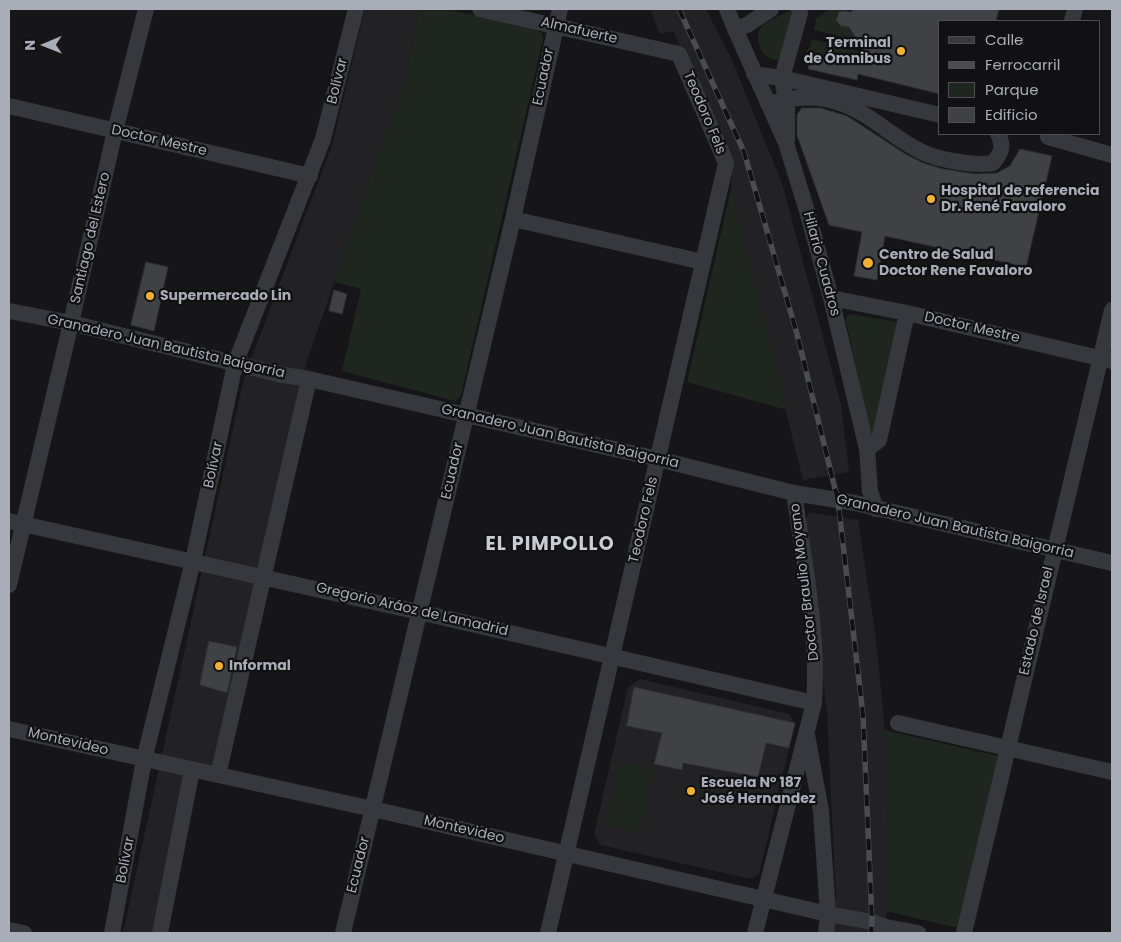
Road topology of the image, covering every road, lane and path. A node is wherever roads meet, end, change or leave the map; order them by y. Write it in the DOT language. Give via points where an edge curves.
graph roads {
  1 [pos="146,9"];
  2 [pos="356,9"];
  3 [pos="480,9"];
  4 [pos="560,9"];
  5 [pos="727,9"];
  6 [pos="771,9"];
  7 [pos="799,9"];
  8 [pos="556,26"];
  9 [pos="735,29"];
  10 [pos="679,54"];
  11 [pos="754,74"];
  12 [pos="782,78"];
  13 [pos="784,99"];
  14 [pos="768,104"];
  15 [pos="9,106"];
  16 [pos="938,115"];
  17 [pos="115,131"];
  18 [pos="998,135"];
  19 [pos="1049,136"];
  20 [pos="787,148"];
  21 [pos="1112,156"];
  22 [pos="310,176"];
  23 [pos="513,219"];
  24 [pos="703,262"];
  25 [pos="831,298"];
  26 [pos="1112,310"];
  27 [pos="9,311"];
  28 [pos="906,313"];
  29 [pos="72,323"];
  30 [pos="1106,360"];
  31 [pos="235,364"];
  32 [pos="309,379"];
  33 [pos="466,416"];
  34 [pos="867,449"];
  35 [pos="658,459"];
  36 [pos="794,493"];
  37 [pos="876,509"];
  38 [pos="16,522"];
  39 [pos="1054,549"];
  40 [pos="193,561"];
  41 [pos="1112,562"];
  42 [pos="263,576"];
  43 [pos="9,585"];
  44 [pos="419,612"];
  45 [pos="612,656"];
  46 [pos="814,703"];
  47 [pos="898,723"];
  48 [pos="9,729"];
  49 [pos="806,731"];
  50 [pos="1008,748"];
  51 [pos="144,760"];
  52 [pos="192,770"];
  53 [pos="1112,772"];
  54 [pos="218,775"];
  55 [pos="373,809"];
  56 [pos="566,854"];
  57 [pos="764,899"];
  58 [pos="828,914"];
  59 [pos="9,930"];
  60 [pos="24,933"];
  61 [pos="112,933"];
  62 [pos="160,933"];
  63 [pos="343,933"];
  64 [pos="548,933"];
  65 [pos="755,933"];
  66 [pos="826,933"];
  67 [pos="918,933"];
  68 [pos="964,933"];
  1 -- 17 [label="street, Santiago del Estero"];
  2 -- 22 [label="street, Bolívar" via="324,139"];
  3 -- 8 [label="street, Almafuerte"];
  4 -- 8 [label="street, Ecuador"];
  5 -- 9 [label="street, Hilario Cuadros"];
  6 -- 9 [label="street"];
  7 -- 12 [label="street"];
  8 -- 10 [label="street, Almafuerte"];
  8 -- 23 [label="street, Ecuador"];
  9 -- 11 [label="street, Hilario Cuadros"];
  10 -- 24 [label="street, Teodoro Fels" via="726,163"];
  11 -- 12 [label="street"];
  11 -- 14 [label="street, Hilario Cuadros"];
  12 -- 13 [label="street"];
  12 -- 16 [label="street"];
  13 -- 14 [label="street"];
  13 -- 18 [label="street" via="804,97 838,102 922,152 953,161 980,165 994,163 1000,155 1002,142"];
  13 -- 20 [label="street" via="787,106"];
  14 -- 20 [label="street, Hilario Cuadros"];
  15 -- 17 [label="street, Doctor Mestre"];
  17 -- 22 [label="street, Doctor Mestre"];
  17 -- 29 [label="street, Santiago del Estero"];
  19 -- 21 [label="street"];
  20 -- 25 [label="street, Hilario Cuadros"];
  22 -- 31 [label="street, Bolívar"];
  23 -- 24 [label="street"];
  23 -- 33 [label="street, Ecuador"];
  24 -- 35 [label="street, Teodoro Fels"];
  25 -- 28 [label="street, Doctor Mestre"];
  25 -- 34 [label="street, Hilario Cuadros"];
  26 -- 30 [label="street, Estado de Israel"];
  27 -- 29 [label="street, Granadero Juan Bautista Baigorria"];
  28 -- 30 [label="street, Doctor Mestre"];
  28 -- 34 [label="street" via="879,440"];
  29 -- 31 [label="street, Granadero Juan Bautista Baigorria"];
  29 -- 38 [label="street, Santiago del Estero"];
  30 -- 39 [label="street, Estado de Israel"];
  31 -- 32 [label="street, Granadero Juan Bautista Baigorria"];
  31 -- 40 [label="street, Bolívar"];
  32 -- 33 [label="street, Granadero Juan Bautista Baigorria"];
  32 -- 42 [label="street"];
  33 -- 35 [label="street, Granadero Juan Bautista Baigorria"];
  33 -- 44 [label="street, Ecuador"];
  34 -- 37 [label="street, Hilario Cuadros" via="870,491"];
  35 -- 36 [label="street, Granadero Juan Bautista Baigorria"];
  35 -- 45 [label="street, Teodoro Fels"];
  36 -- 37 [label="street, Granadero Juan Bautista Baigorria"];
  36 -- 46 [label="street, Doctor Braulio Moyano" via="813,624"];
  37 -- 39 [label="street, Granadero Juan Bautista Baigorria"];
  38 -- 40 [label="street, Gregorio Aráoz de Lamadrid"];
  38 -- 43 [label="street, Santiago del Estero"];
  39 -- 41 [label="street, Granadero Juan Bautista Baigorria"];
  39 -- 50 [label="street, Estado de Israel"];
  40 -- 42 [label="street, Gregorio Aráoz de Lamadrid"];
  40 -- 51 [label="street, Bolívar"];
  42 -- 44 [label="street, Gregorio Aráoz de Lamadrid"];
  42 -- 54 [label="street"];
  44 -- 45 [label="street, Gregorio Aráoz de Lamadrid"];
  44 -- 55 [label="street, Ecuador"];
  45 -- 46 [label="street, Gregorio Aráoz de Lamadrid"];
  45 -- 56 [label="street, Teodoro Fels"];
  46 -- 49 [label="street, Doctor Braulio Moyano"];
  47 -- 50 [label="street"];
  48 -- 51 [label="street, Montevideo"];
  49 -- 57 [label="street, Doctor Braulio Moyano"];
  49 -- 58 [label="street" via="821,811"];
  50 -- 53 [label="street"];
  50 -- 68 [label="street, Estado de Israel"];
  51 -- 52 [label="street, Montevideo"];
  51 -- 61 [label="street, Bolívar"];
  52 -- 54 [label="street, Montevideo"];
  52 -- 62 [label="street"];
  54 -- 55 [label="street, Montevideo"];
  55 -- 56 [label="street, Montevideo"];
  55 -- 63 [label="street, Ecuador"];
  56 -- 57 [label="street, Montevideo"];
  56 -- 64 [label="street, Teodoro Fels"];
  57 -- 58 [label="street, Montevideo"];
  57 -- 65 [label="street, Doctor Braulio Moyano"];
  58 -- 66 [label="street"];
  58 -- 67 [label="street, Montevideo"];
  59 -- 60 [label="street"];
}
